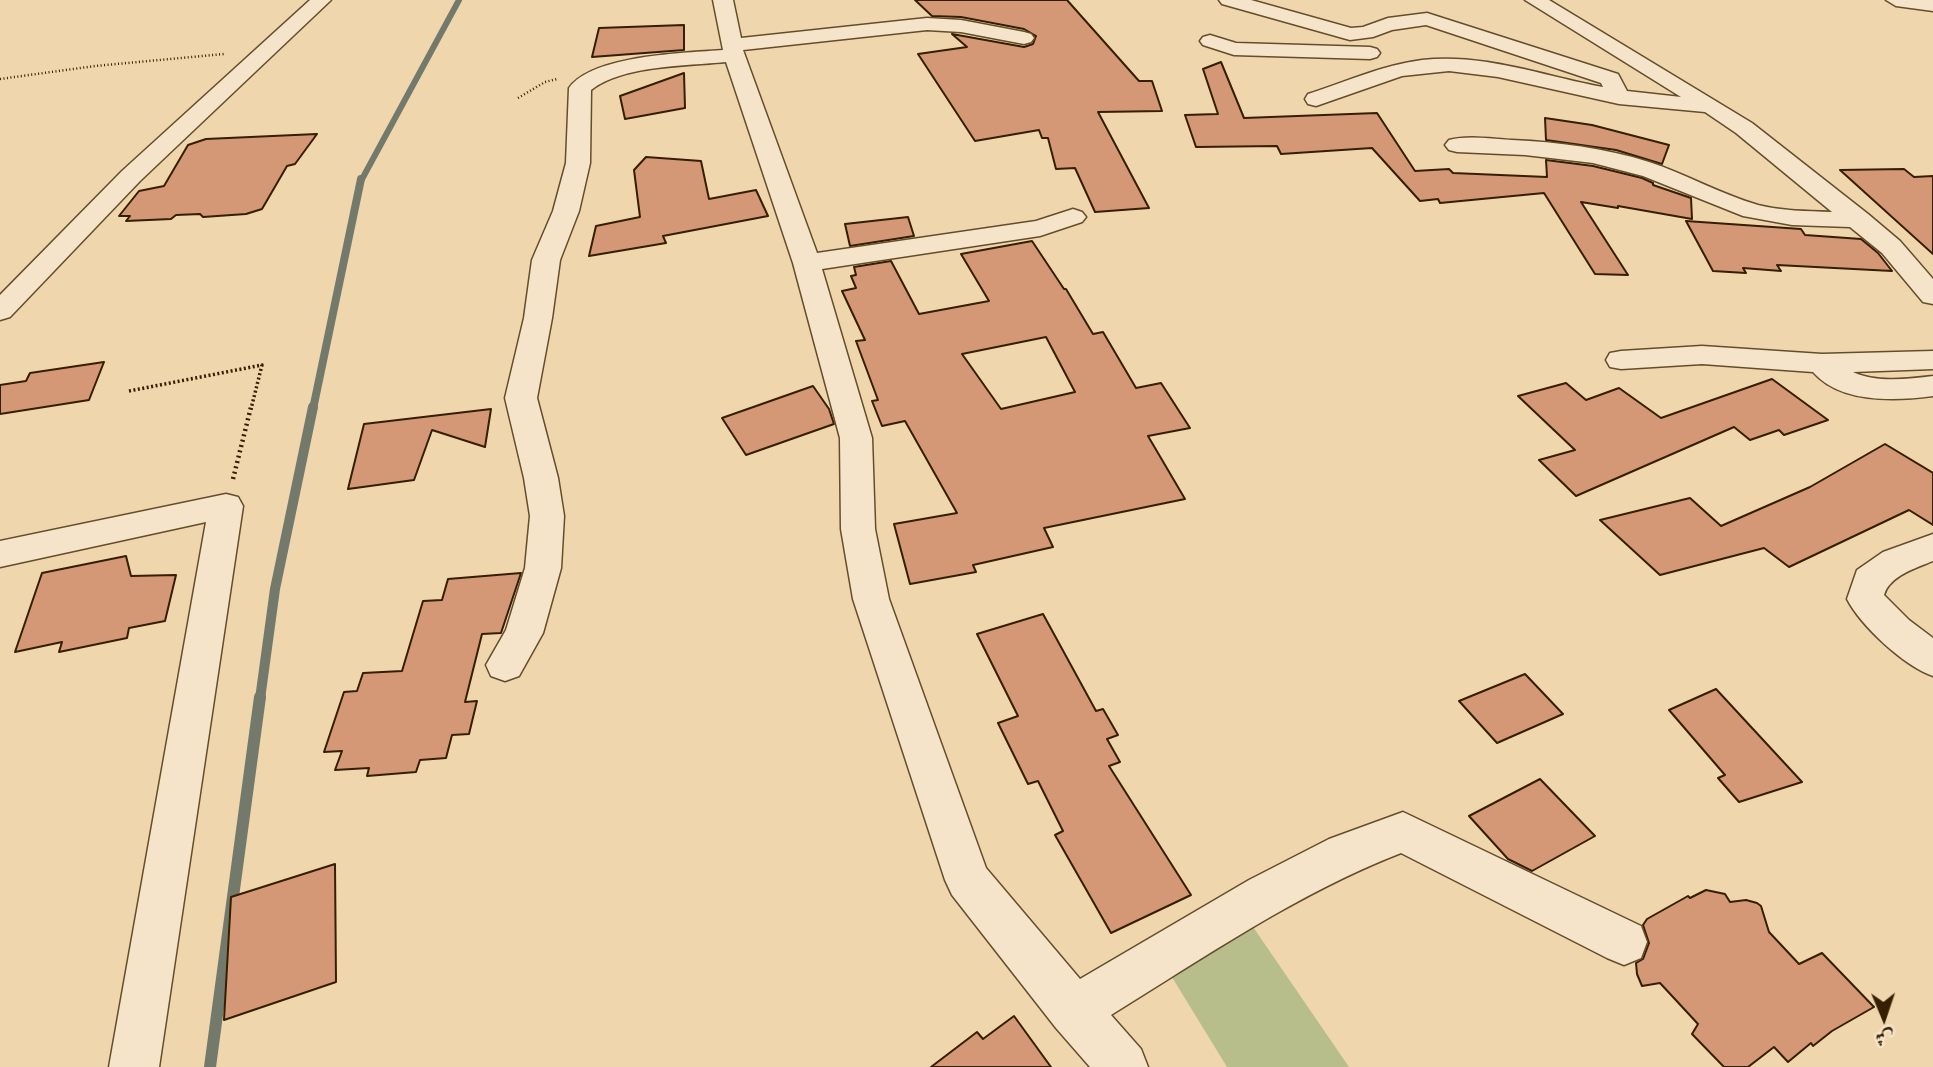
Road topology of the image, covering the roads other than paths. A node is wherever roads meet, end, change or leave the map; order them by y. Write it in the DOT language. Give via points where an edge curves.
graph roads {
  1 [pos="321,0"];
  2 [pos="723,0"];
  3 [pos="1229,0"];
  4 [pos="1535,0"];
  5 [pos="1896,0"];
  6 [pos="1933,5"];
  7 [pos="1024,38"];
  8 [pos="1210,41"];
  9 [pos="733,50"];
  10 [pos="1446,65"];
  11 [pos="1619,97"];
  12 [pos="1316,99"];
  13 [pos="1712,106"];
  14 [pos="1457,145"];
  15 [pos="1073,217"];
  16 [pos="1858,219"];
  17 [pos="807,263"];
  18 [pos="1933,296"];
  19 [pos="0,311"];
  20 [pos="1621,360"];
  21 [pos="1933,360"];
  22 [pos="1822,363"];
  23 [pos="1933,386"];
  24 [pos="1933,547"];
  25 [pos="0,554"];
  26 [pos="1933,660"];
  27 [pos="505,665"];
  28 [pos="1624,942"];
  29 [pos="1073,1011"];
  30 [pos="134,1067"];
  31 [pos="1123,1067"];
  1 -- 19 [label="street" via="131,176"];
  2 -- 9 [label="street"];
  3 -- 11 [label="street" via="1350,34 1404,21 1439,22 1610,79"];
  4 -- 13 [label="street"];
  5 -- 6 [label="street"];
  7 -- 9 [label="street" via="927,24"];
  8 -- 10 [label="street" via="1234,49 1402,55"];
  9 -- 17 [label="street"];
  9 -- 27 [label="street" via="605,72 580,88 578,163 566,211 545,260 520,398 547,516 543,568 524,633"];
  10 -- 11 [label="street"];
  10 -- 12 [label="street" via="1397,72"];
  11 -- 13 [label="street"];
  13 -- 16 [label="street"];
  14 -- 16 [label="street" via="1524,147 1610,160 1657,173 1750,210 1797,218"];
  15 -- 17 [label="street" via="1040,228"];
  16 -- 18 [label="street" via="1891,247"];
  17 -- 29 [label="street" via="856,438 858,529 872,599 968,880"];
  20 -- 22 [label="street" via="1702,355"];
  21 -- 22 [label="street"];
  22 -- 23 [label="street" via="1835,375 1876,389"];
  24 -- 26 [label="street" via="1896,561 1870,580 1865,599"];
  25 -- 30 [label="street" via="226,506"];
  28 -- 29 [label="street" via="1404,832 1345,854 1265,895"];
  29 -- 31 [label="street"];
}
